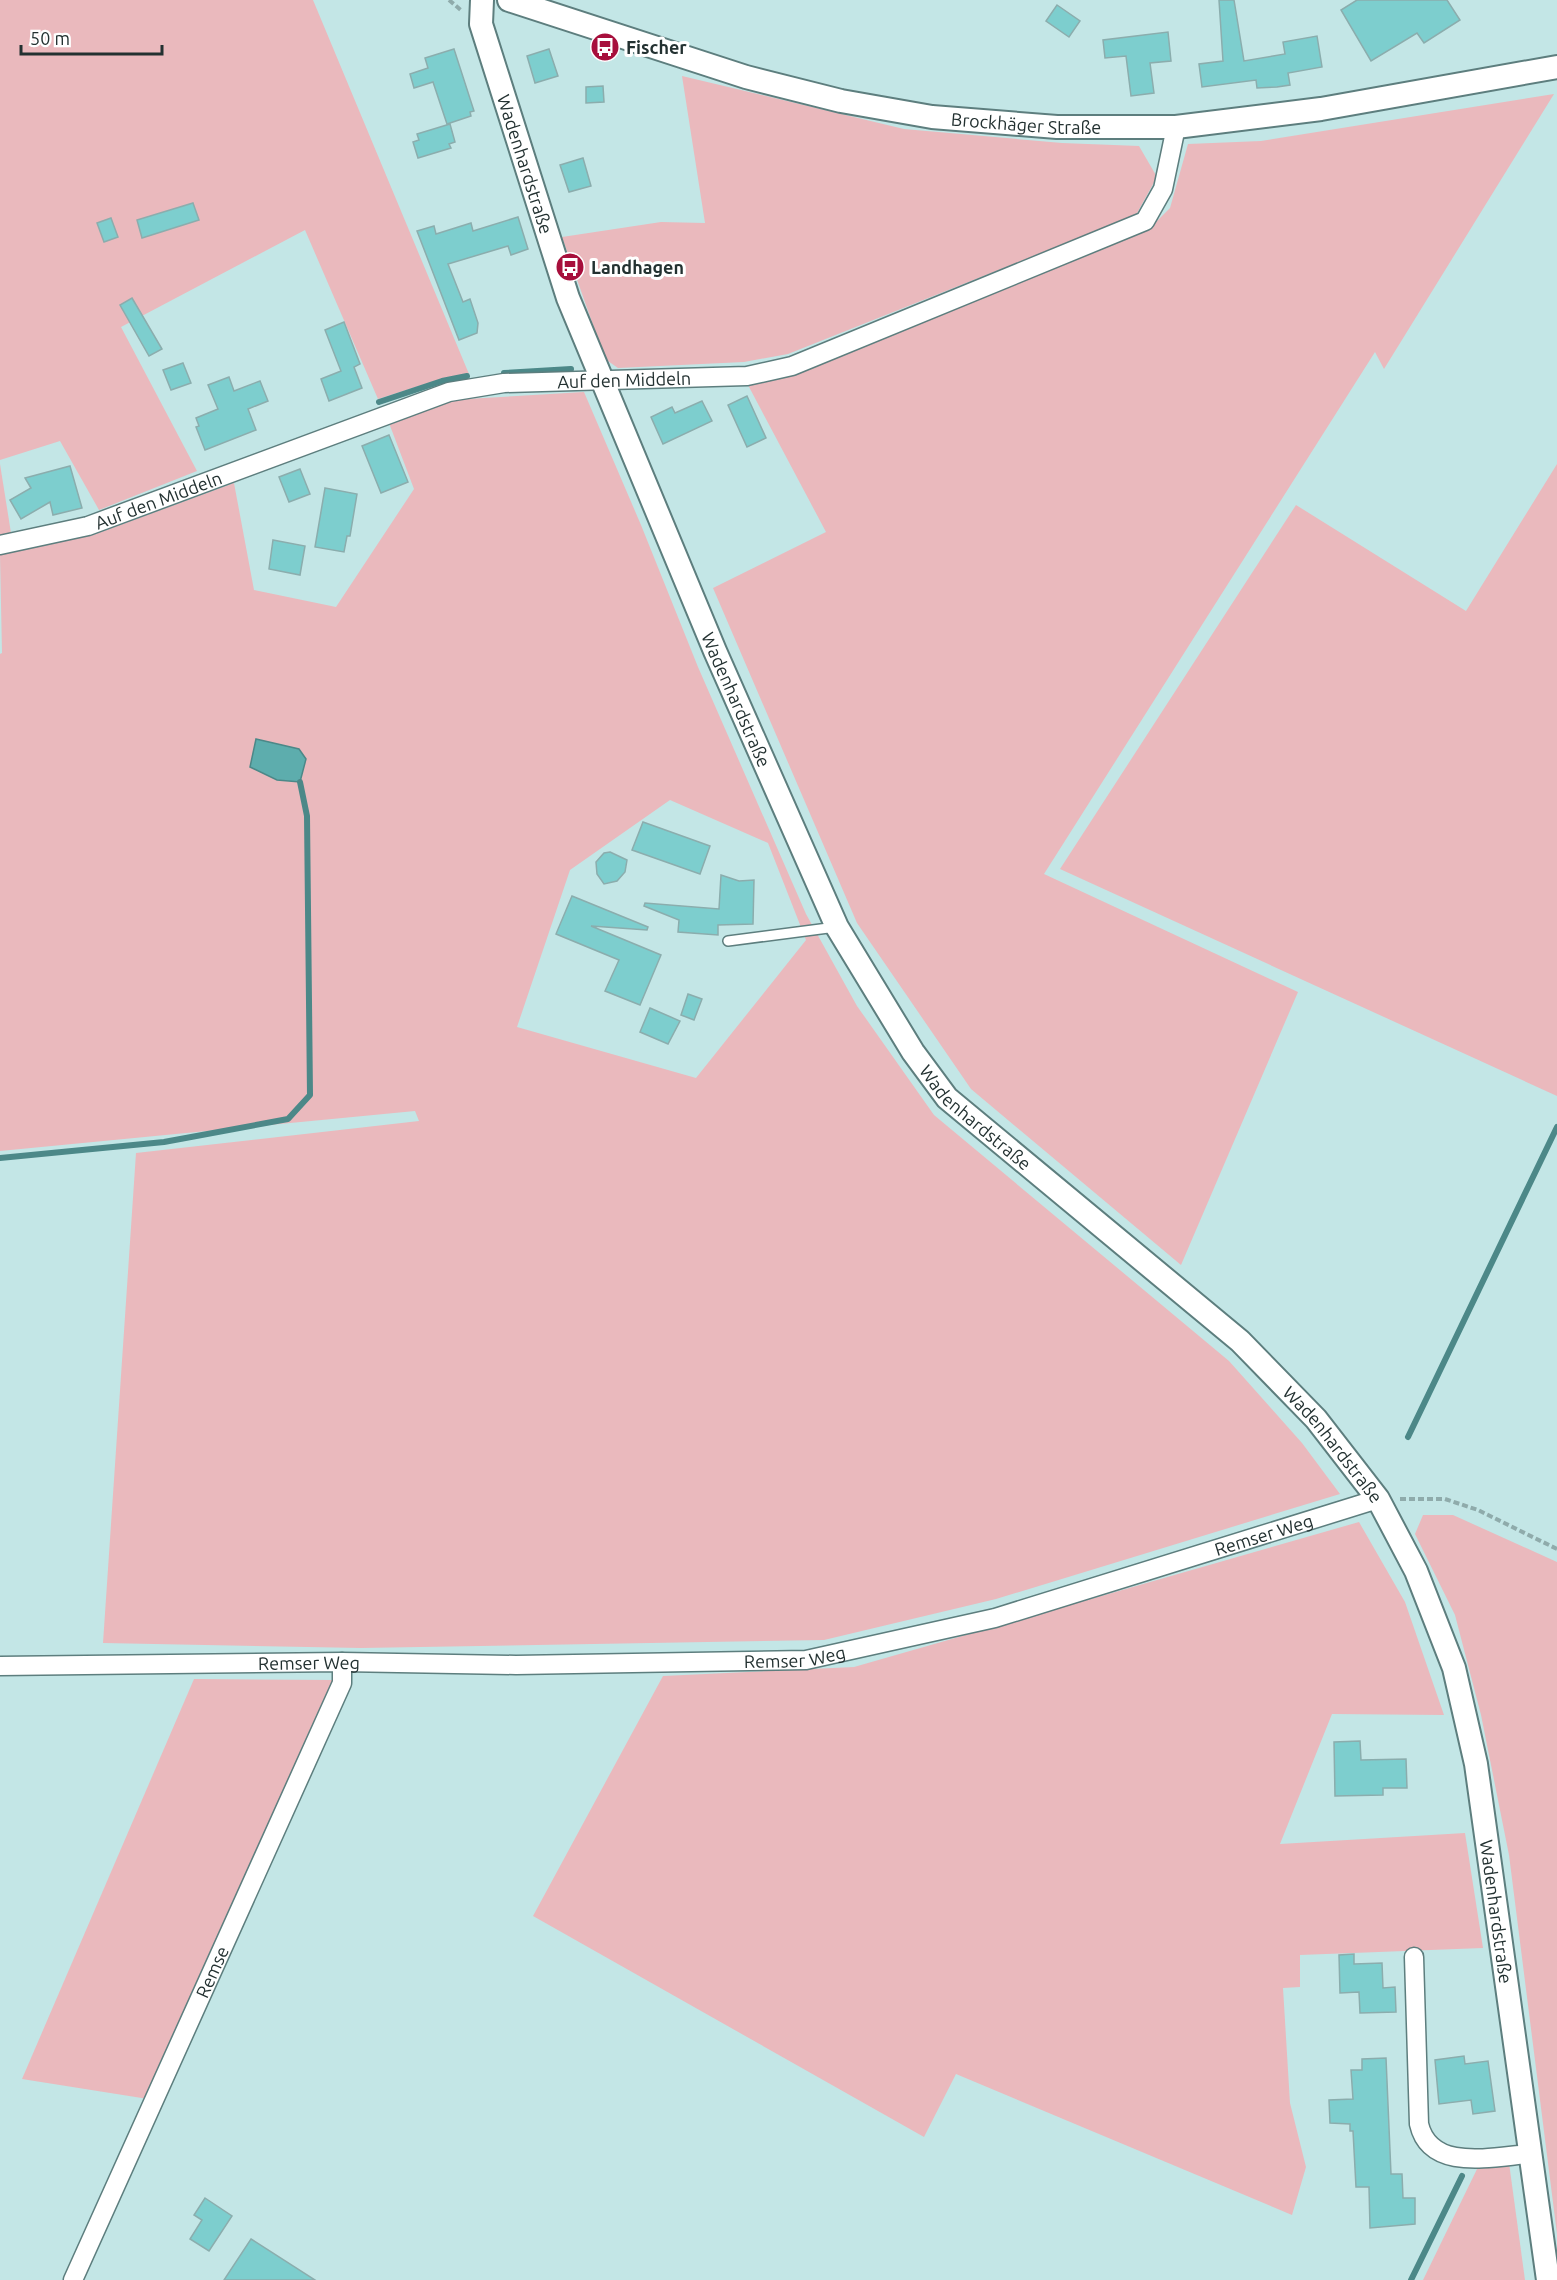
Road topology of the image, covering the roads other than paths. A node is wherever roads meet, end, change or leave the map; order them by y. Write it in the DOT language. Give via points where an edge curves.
graph roads {
  1 [pos="482,0"];
  2 [pos="508,0"];
  3 [pos="1557,66"];
  4 [pos="1176,127"];
  5 [pos="601,380"];
  6 [pos="0,545"];
  7 [pos="837,927"];
  8 [pos="728,941"];
  9 [pos="1378,1499"];
  10 [pos="342,1662"];
  11 [pos="0,1666"];
  12 [pos="1414,1957"];
  13 [pos="1529,2154"];
  14 [pos="73,2280"];
  15 [pos="1548,2280"];
  1 -- 5 [label="street, Wadenhardstraße" via="482,24 538,207"];
  2 -- 4 [label="street, Brockhäger Straße" via="746,77 841,101 932,117 1057,127"];
  3 -- 4 [label="street, Brockhäger Straße" via="1321,110"];
  4 -- 5 [label="street, Auf den Middeln" via="1163,189 1145,221 792,366 747,376"];
  5 -- 6 [label="street, Auf den Middeln" via="504,383 449,392 88,526"];
  5 -- 7 [label="street, Wadenhardstraße"];
  7 -- 8 [label="lane"];
  7 -- 9 [label="street, Wadenhardstraße" via="913,1052 947,1098 1240,1341 1316,1419"];
  9 -- 10 [label="street, Remser Weg" via="995,1618 806,1660 516,1665"];
  9 -- 13 [label="street, Wadenhardstraße" via="1416,1571 1457,1679 1476,1764"];
  10 -- 11 [label="street, Remser Weg"];
  10 -- 14 [label="street, Remse" via="342,1683"];
  12 -- 13 [label="street" via="1419,2124 1423,2140 1450,2157"];
  13 -- 15 [label="street, Wadenhardstraße"];
}
